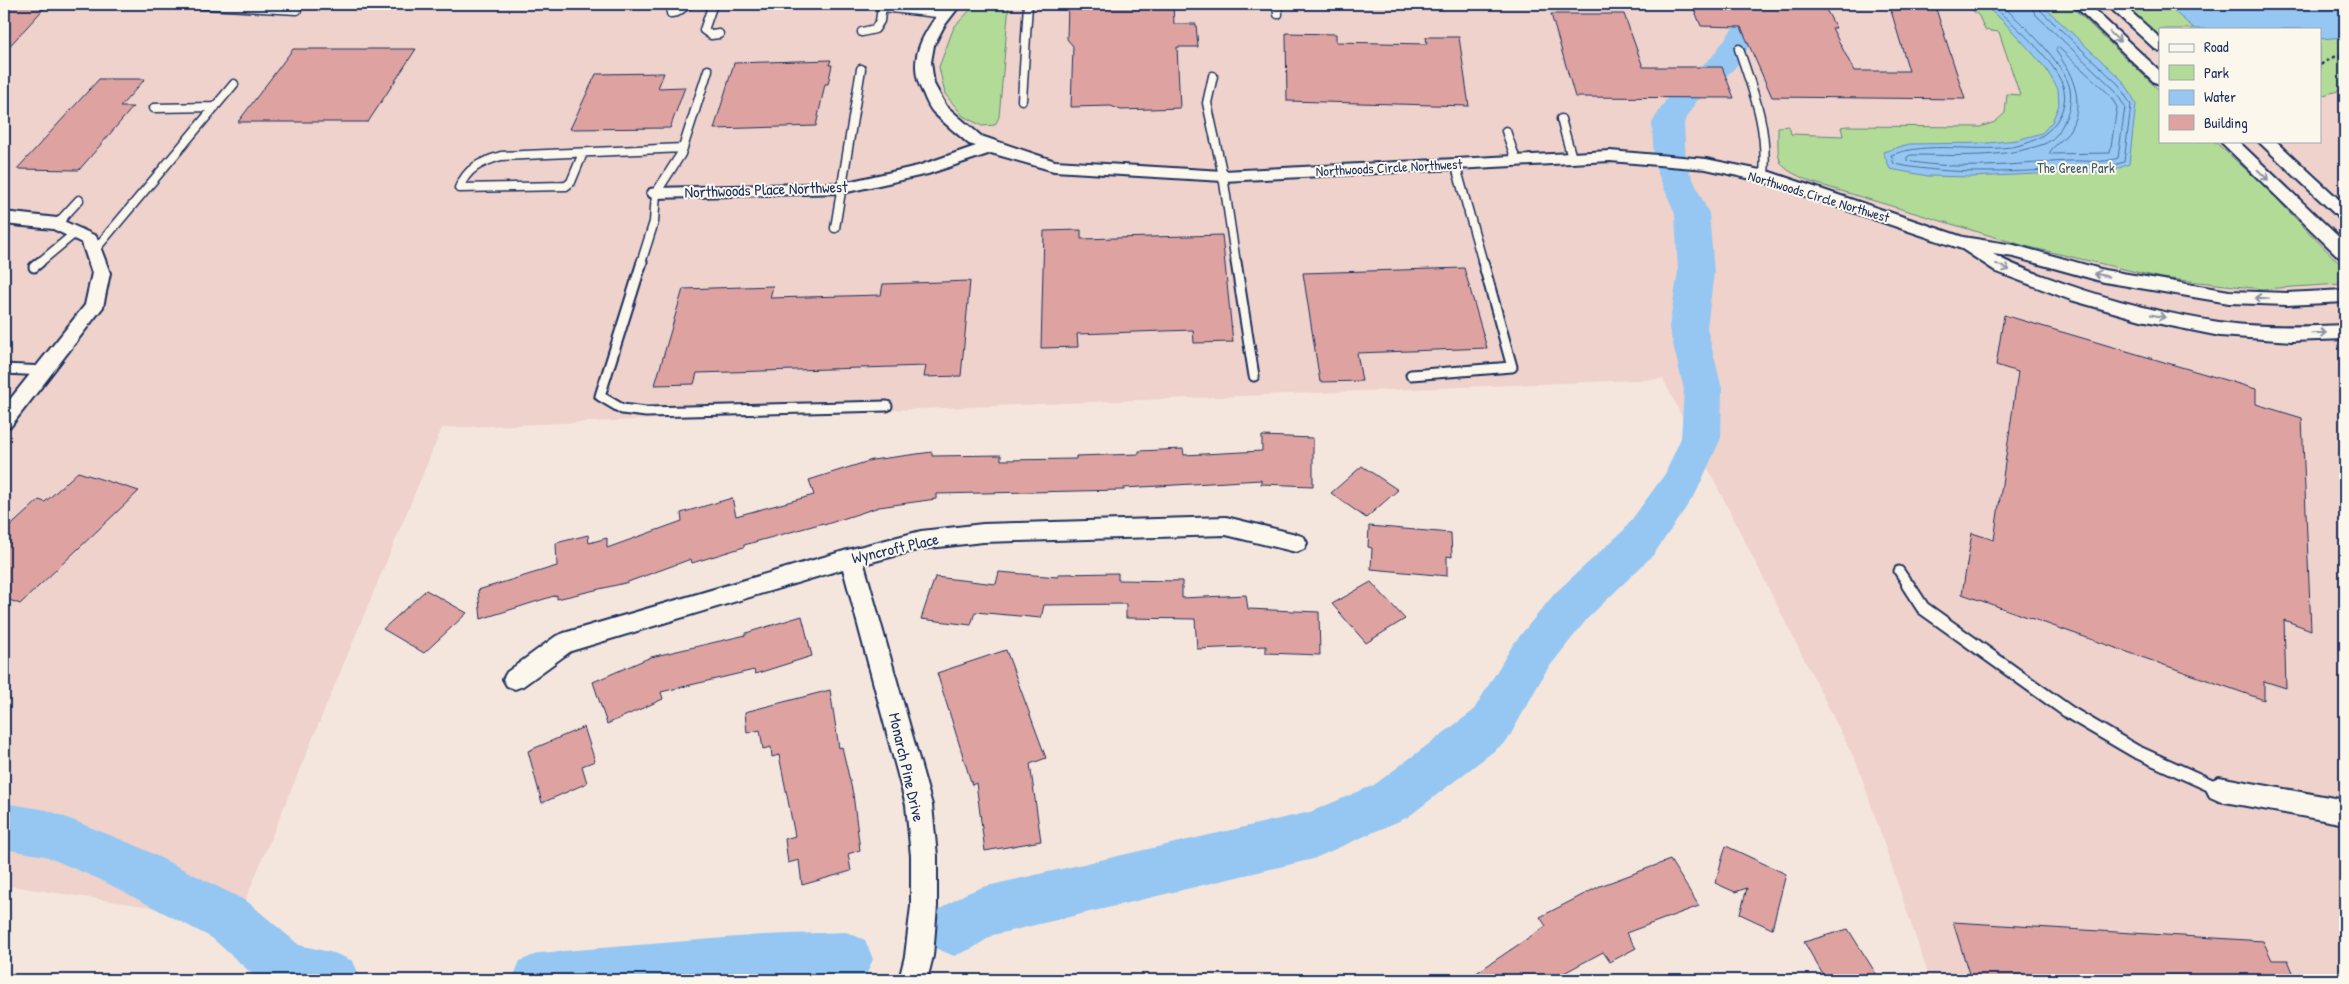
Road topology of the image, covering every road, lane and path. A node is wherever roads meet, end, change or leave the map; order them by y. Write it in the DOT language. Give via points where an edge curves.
graph roads {
  1 [pos="188,4"];
  2 [pos="688,4"];
  3 [pos="713,4"];
  4 [pos="1028,4"];
  5 [pos="1278,4"];
  6 [pos="2080,4"];
  7 [pos="2113,4"];
  8 [pos="950,9"];
  9 [pos="297,10"];
  10 [pos="671,13"];
  11 [pos="1278,14"];
  12 [pos="862,32"];
  13 [pos="719,34"];
  14 [pos="2159,45"];
  15 [pos="1739,49"];
  16 [pos="2345,56"];
  17 [pos="2322,64"];
  18 [pos="861,69"];
  19 [pos="708,70"];
  20 [pos="1213,76"];
  21 [pos="2159,78"];
  22 [pos="234,84"];
  23 [pos="1022,100"];
  24 [pos="215,107"];
  25 [pos="154,108"];
  26 [pos="1561,119"];
  27 [pos="1506,131"];
  28 [pos="2229,142"];
  29 [pos="2267,142"];
  30 [pos="683,148"];
  31 [pos="990,148"];
  32 [pos="584,153"];
  33 [pos="1572,158"];
  34 [pos="1516,160"];
  35 [pos="1455,163"];
  36 [pos="1223,176"];
  37 [pos="1764,176"];
  38 [pos="843,188"];
  39 [pos="656,193"];
  40 [pos="79,200"];
  41 [pos="2345,214"];
  42 [pos="4,218"];
  43 [pos="57,224"];
  44 [pos="836,228"];
  45 [pos="76,233"];
  46 [pos="1961,243"];
  47 [pos="94,251"];
  48 [pos="2345,253"];
  49 [pos="34,266"];
  50 [pos="2345,296"];
  51 [pos="2345,332"];
  52 [pos="4,368"];
  53 [pos="45,371"];
  54 [pos="1411,375"];
  55 [pos="1254,376"];
  56 [pos="886,406"];
  57 [pos="4,421"];
  58 [pos="1296,543"];
  59 [pos="851,558"];
  60 [pos="1900,571"];
  61 [pos="515,678"];
  62 [pos="2219,789"];
  63 [pos="2345,812"];
  64 [pos="913,980"];
  1 -- 9 [label="lane"];
  2 -- 10 [label="lane"];
  3 -- 13 [label="lane" via="704,30 711,35"];
  4 -- 23 [label="lane"];
  5 -- 11 [label="lane"];
  6 -- 21 [label="street, one-way"];
  7 -- 14 [label="street"];
  8 -- 12 [label="lane" via="882,7 875,30"];
  8 -- 31 [label="street, Northwoods Circle Northwest" via="926,45 923,62 926,84 939,109 975,140"];
  15 -- 37 [label="lane" via="1762,120 1766,150"];
  16 -- 17 [label="path" via="2334,57"];
  18 -- 38 [label="lane"];
  19 -- 30 [label="lane"];
  20 -- 36 [label="lane" via="1207,103"];
  22 -- 24 [label="lane"];
  24 -- 25 [label="lane"];
  24 -- 47 [label="lane"];
  26 -- 33 [label="lane"];
  27 -- 34 [label="lane"];
  28 -- 48 [label="street, one-way"];
  29 -- 41 [label="street"];
  30 -- 32 [label="lane"];
  30 -- 39 [label="lane"];
  31 -- 36 [label="street, Northwoods Circle Northwest" via="1054,166"];
  31 -- 38 [label="street, Northwoods Place Northwest" via="922,170"];
  32 -- 32 [label="lane" via="501,156 479,162 464,174 459,188 566,186"];
  33 -- 34 [label="street, Northwoods Circle Northwest"];
  33 -- 37 [label="street, Northwoods Circle Northwest" via="1610,156 1706,164"];
  34 -- 35 [label="street, Northwoods Circle Northwest"];
  35 -- 36 [label="street, Northwoods Circle Northwest"];
  35 -- 54 [label="lane" via="1512,367"];
  36 -- 55 [label="lane"];
  37 -- 46 [label="street, Northwoods Circle Northwest"];
  38 -- 39 [label="street, Northwoods Place Northwest"];
  38 -- 44 [label="lane"];
  39 -- 56 [label="lane" via="654,222 600,396 622,409 646,412"];
  40 -- 43 [label="lane"];
  42 -- 43 [label="street"];
  43 -- 45 [label="street"];
  45 -- 47 [label="street" via="90,240"];
  45 -- 49 [label="lane"];
  50 -- 46 [label="street, Northwoods Circle Northwest, one-way" via="2229,297 2104,276 2014,251"];
  46 -- 51 [label="street, Northwoods Circle Northwest, one-way" via="2003,268 2141,313 2220,329 2292,334"];
  47 -- 53 [label="street" via="101,273 94,307"];
  52 -- 53 [label="lane"];
  53 -- 57 [label="street"];
  58 -- 59 [label="street, Wyncroft Place" via="1226,526 1003,532 921,540"];
  59 -- 61 [label="street, Wyncroft Place" via="564,643"];
  59 -- 64 [label="street, Monarch Pine Drive" via="919,805 924,906"];
  60 -- 62 [label="lane" via="1923,608 2070,713 2135,751"];
  62 -- 63 [label="street"];
}
